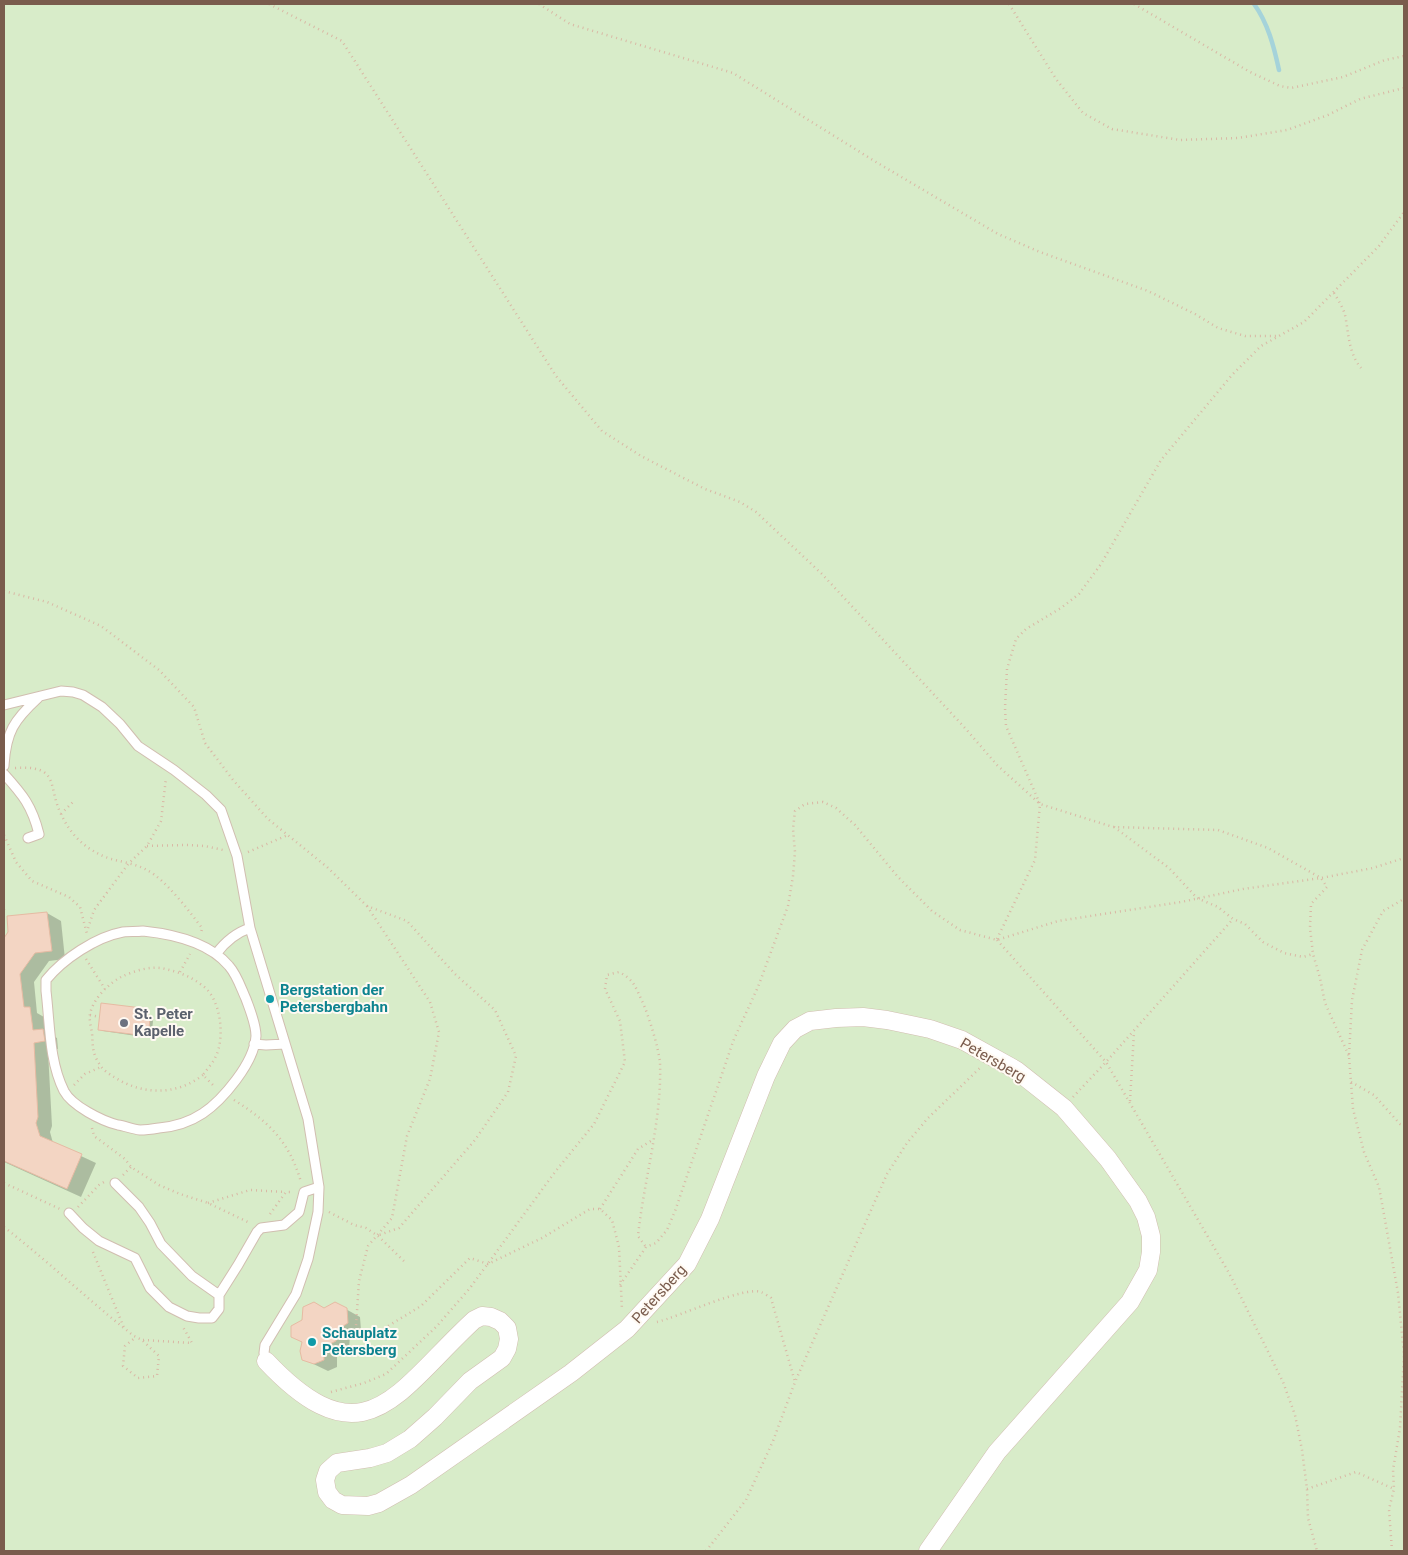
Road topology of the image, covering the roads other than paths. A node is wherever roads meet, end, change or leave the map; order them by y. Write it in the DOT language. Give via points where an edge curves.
graph roads {
  1 [pos="38,697"];
  2 [pos="4,705"];
  3 [pos="6,770"];
  4 [pos="28,838"];
  5 [pos="250,928"];
  6 [pos="216,954"];
  7 [pos="254,1044"];
  8 [pos="285,1044"];
  9 [pos="115,1183"];
  10 [pos="319,1188"];
  11 [pos="69,1213"];
  12 [pos="219,1295"];
  13 [pos="266,1361"];
  14 [pos="928,1551"];
  1 -- 2 [label="lane, Petersberg"];
  1 -- 3 [label="lane" via="20,714 8,735"];
  1 -- 5 [label="lane, Petersberg" via="61,691 83,695 102,707 138,746 206,795 221,810 236,854"];
  3 -- 4 [label="lane" via="34,815 39,834"];
  5 -- 6 [label="lane" via="225,942"];
  5 -- 8 [label="lane, Petersberg"];
  6 -- 7 [label="lane" via="228,965 240,986 253,1021"];
  6 -- 7 [label="lane" via="195,943 162,933 123,932 102,938 63,962 46,980 46,991 56,1070 65,1094 89,1114 109,1123 140,1130 171,1127 193,1120 216,1104 240,1074"];
  7 -- 8 [label="lane"];
  8 -- 10 [label="lane, Petersberg" via="308,1119"];
  9 -- 12 [label="lane" via="139,1207 160,1244 192,1276"];
  10 -- 12 [label="lane" via="304,1192 299,1212 284,1225 261,1228 257,1232"];
  10 -- 13 [label="lane, Petersberg" via="318,1212 308,1259 296,1294 265,1346"];
  11 -- 12 [label="lane" via="99,1240 135,1258 150,1288 174,1310 187,1316 212,1318 219,1309"];
  13 -- 14 [label="street, Petersberg" via="313,1402 331,1410 362,1412 380,1406 400,1393 474,1320 482,1316 491,1317 507,1328 509,1339 502,1358 470,1381 410,1439 387,1453 337,1463 328,1471 325,1480 327,1492 333,1500 342,1505 379,1503 411,1485 571,1373 627,1329 687,1264 710,1219 766,1076 782,1043 795,1029 810,1021 863,1017 930,1029 962,1040 1016,1070 1064,1108 1108,1159 1138,1201 1151,1236 1151,1252 1148,1270 1130,1302 997,1452"];
}
